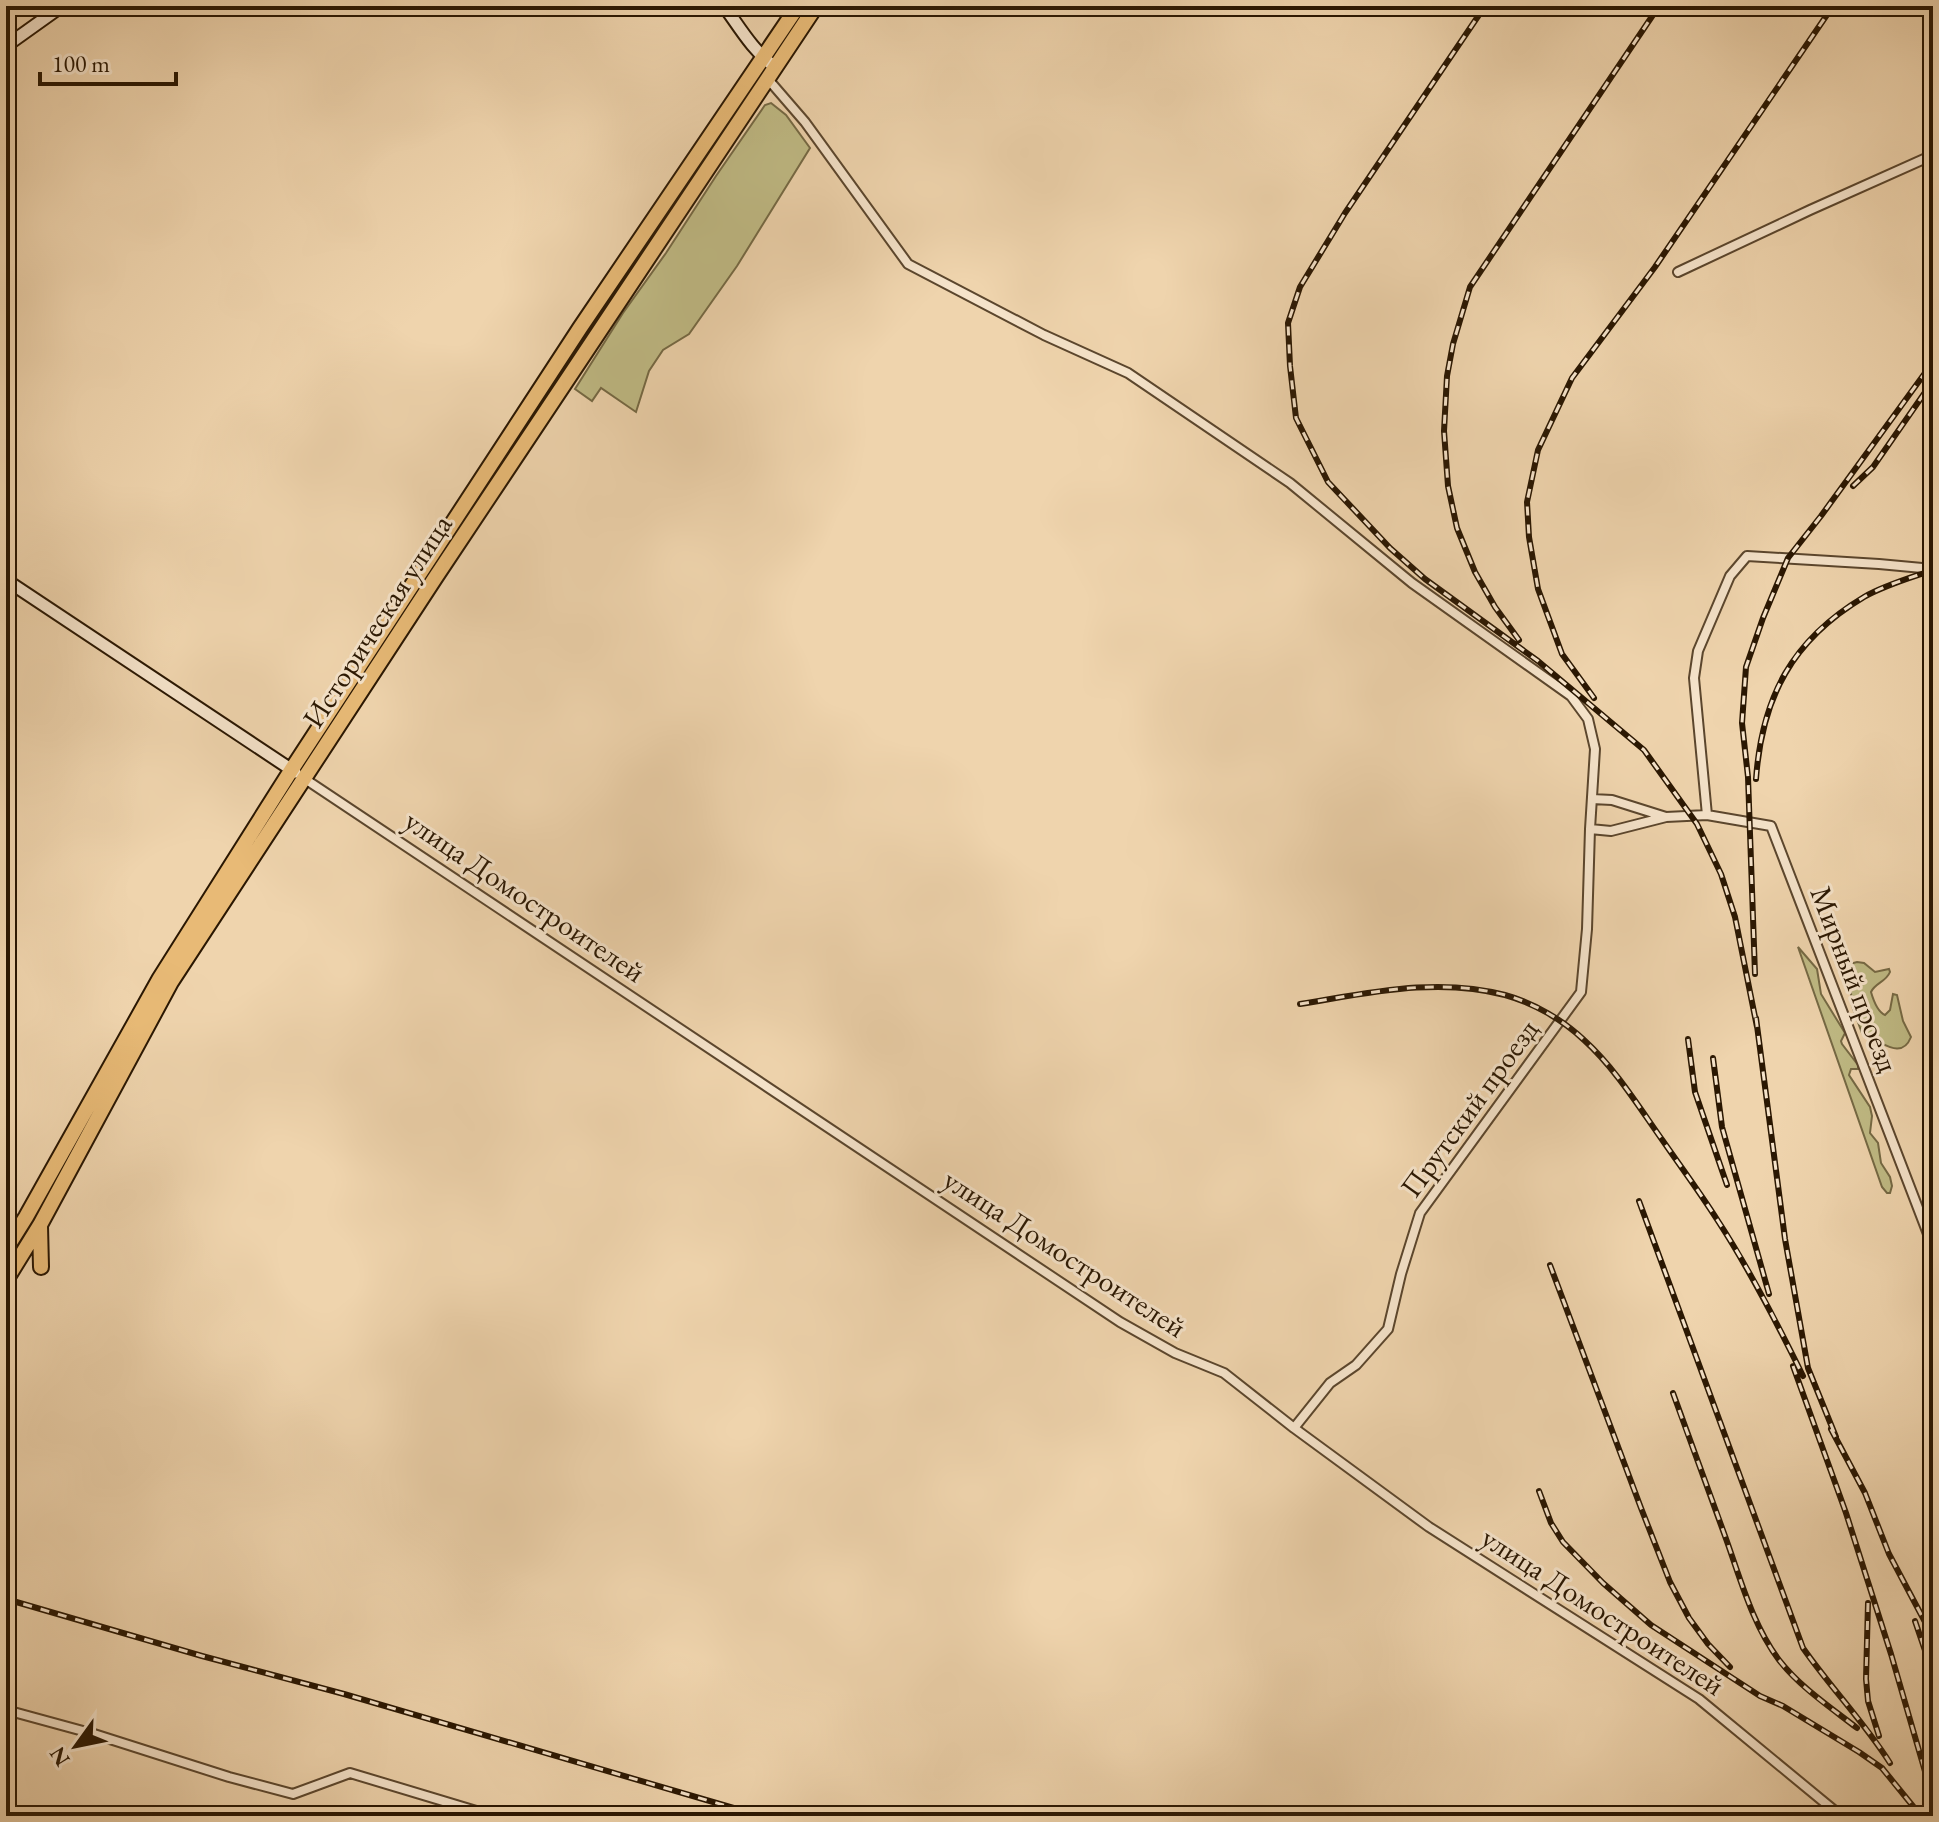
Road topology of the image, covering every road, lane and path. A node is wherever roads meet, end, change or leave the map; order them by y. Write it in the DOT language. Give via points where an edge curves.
graph roads {
  1 [pos="62,6"];
  2 [pos="724,6"];
  3 [pos="798,6"];
  4 [pos="816,6"];
  5 [pos="6,46"];
  6 [pos="768,68"];
  7 [pos="1933,155"];
  8 [pos="1678,272"];
  9 [pos="1933,569"];
  10 [pos="6,580"];
  11 [pos="292,769"];
  12 [pos="305,779"];
  13 [pos="1592,799"];
  14 [pos="1707,815"];
  15 [pos="1666,817"];
  16 [pos="1590,829"];
  17 [pos="40,1225"];
  18 [pos="1933,1247"];
  19 [pos="6,1249"];
  20 [pos="7,1278"];
  21 [pos="1294,1428"];
  22 [pos="6,1710"];
  23 [pos="493,1816"];
  24 [pos="1841,1816"];
  1 -- 5 [label="main road"];
  2 -- 6 [label="main road"];
  3 -- 6 [label="highway, Историческая улица"];
  4 -- 6 [label="highway, Историческая улица"];
  6 -- 11 [label="highway, Историческая улица" via="568,345"];
  6 -- 12 [label="highway, Историческая улица"];
  6 -- 13 [label="street, Прутский проезд" via="908,264 1128,373 1290,483 1412,583 1571,696 1588,719 1595,749"];
  7 -- 8 [label="street"];
  9 -- 14 [label="street" via="1747,556 1738,565 1698,651 1694,678"];
  10 -- 11 [label="main road, улица Домостроителей"];
  11 -- 12 [label="main road, улица Домостроителей"];
  11 -- 19 [label="highway, Историческая улица" via="160,978"];
  12 -- 17 [label="highway, Историческая улица" via="171,982"];
  12 -- 21 [label="street, улица Домостроителей" via="1120,1322 1224,1373"];
  13 -- 15 [label="street"];
  13 -- 16 [label="street, Прутский проезд"];
  14 -- 15 [label="street, Мирный проезд"];
  14 -- 18 [label="street, Мирный проезд" via="1771,826"];
  15 -- 16 [label="street" via="1611,831"];
  16 -- 21 [label="street, Прутский проезд" via="1581,992 1420,1213 1388,1329 1356,1365 1330,1383"];
  17 -- 20 [label="highway, Историческая улица"];
  17 -- 20 [label="highway" via="41,1267 33,1259"];
  21 -- 24 [label="street, улица Домостроителей" via="1429,1527 1699,1699"];
  22 -- 23 [label="street" via="293,1794 350,1773"];
}
